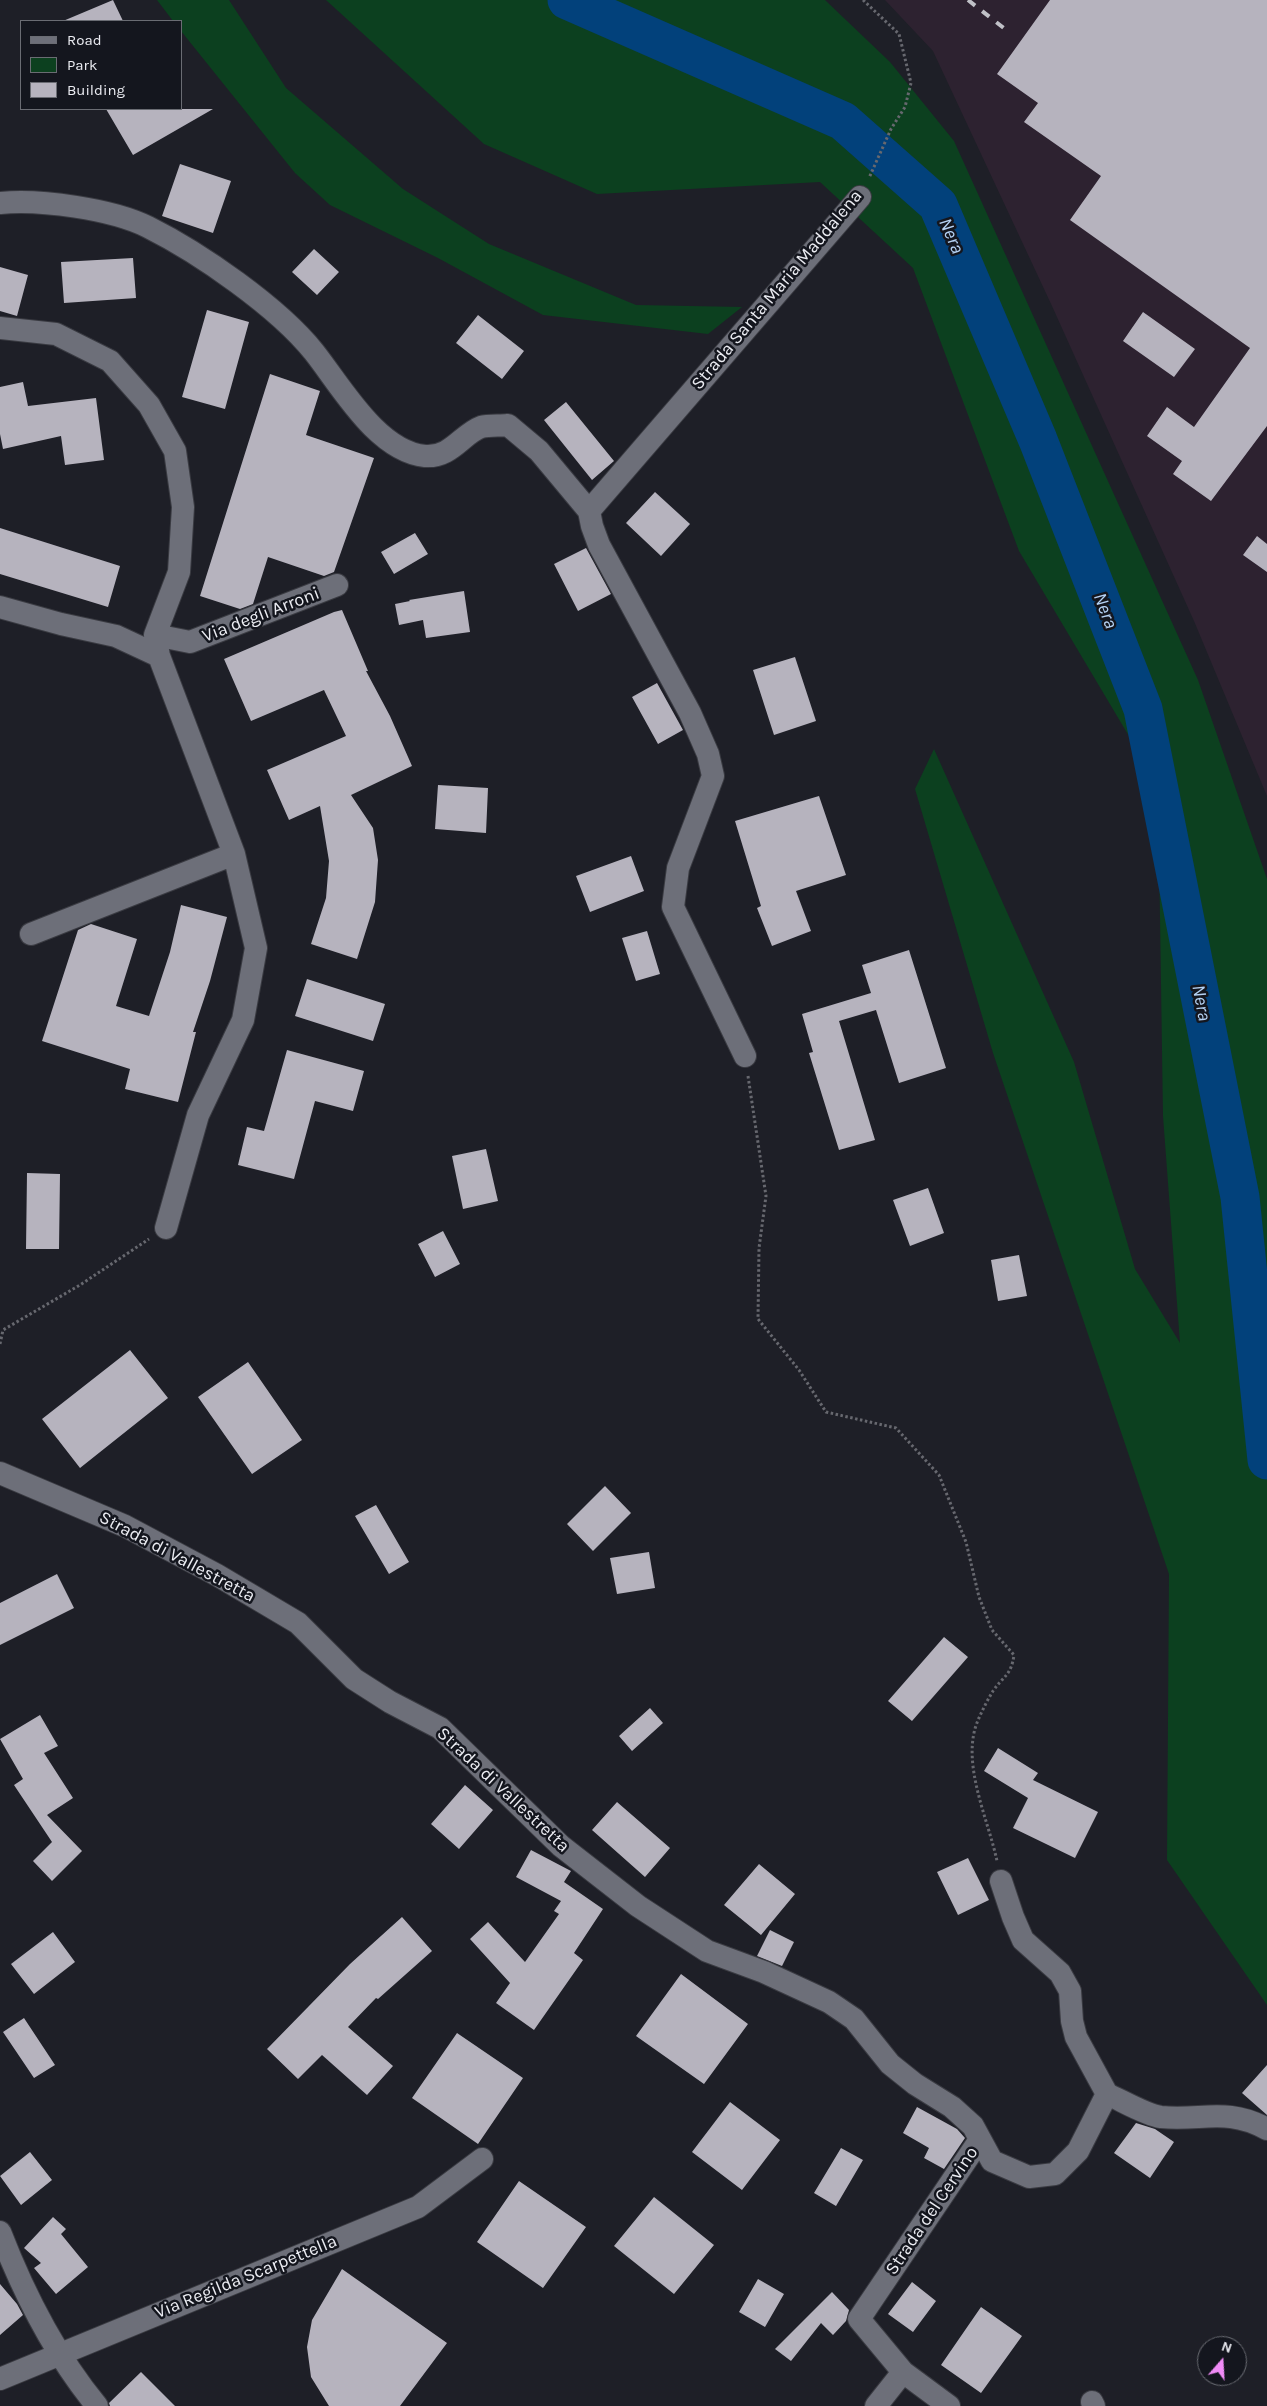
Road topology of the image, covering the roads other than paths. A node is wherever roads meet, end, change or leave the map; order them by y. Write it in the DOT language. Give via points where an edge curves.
graph roads {
  1 [pos="860,197"];
  2 [pos="0,203"];
  3 [pos="0,328"];
  4 [pos="589,511"];
  5 [pos="337,585"];
  6 [pos="0,607"];
  7 [pos="158,646"];
  8 [pos="234,854"];
  9 [pos="31,934"];
  10 [pos="745,1056"];
  11 [pos="166,1228"];
  12 [pos="0,1473"];
  13 [pos="1001,1881"];
  14 [pos="1107,2094"];
  15 [pos="1267,2130"];
  16 [pos="979,2141"];
  17 [pos="482,2159"];
  18 [pos="0,2232"];
  19 [pos="60,2354"];
  20 [pos="903,2372"];
  21 [pos="0,2379"];
  22 [pos="97,2406"];
  23 [pos="876,2406"];
  24 [pos="949,2406"];
  1 -- 4 [label="street, Strada Santa Maria Maddalena"];
  2 -- 4 [label="street" via="16,201 90,209 148,227 265,303 313,351 353,407 405,450 426,456 450,450 481,428 508,425 539,450"];
  3 -- 7 [label="street" via="56,334 110,361 149,405 175,451 183,507 179,572"];
  4 -- 10 [label="street" via="599,545 690,713 708,754 713,776 678,868 673,907"];
  5 -- 7 [label="street, Via degli Arroni" via="190,642"];
  6 -- 7 [label="street, Via degli Arroni"];
  7 -- 8 [label="street"];
  8 -- 9 [label="street"];
  8 -- 11 [label="street" via="256,948 244,1020 198,1115"];
  12 -- 16 [label="street, Strada di Vallestretta" via="125,1526 298,1623 354,1679 440,1728 561,1846 638,1906 708,1951 772,1975 829,2002 854,2020 890,2064 914,2084 952,2107 972,2126"];
  13 -- 14 [label="street" via="1023,1940 1060,1972 1070,1991 1076,2037"];
  14 -- 15 [label="street" via="1158,2117 1223,2115 1252,2121"];
  14 -- 16 [label="street, Strada del Cervino" via="1078,2150 1055,2174 1028,2177 992,2161"];
  16 -- 20 [label="street, Strada del Cervino" via="858,2319"];
  17 -- 19 [label="street, Via Regilda Scarpettella" via="418,2207"];
  18 -- 19 [label="street" via="17,2276"];
  19 -- 21 [label="street, Via Regilda Scarpettella"];
  19 -- 22 [label="street" via="71,2374"];
  20 -- 23 [label="street"];
  20 -- 24 [label="street"];
}
